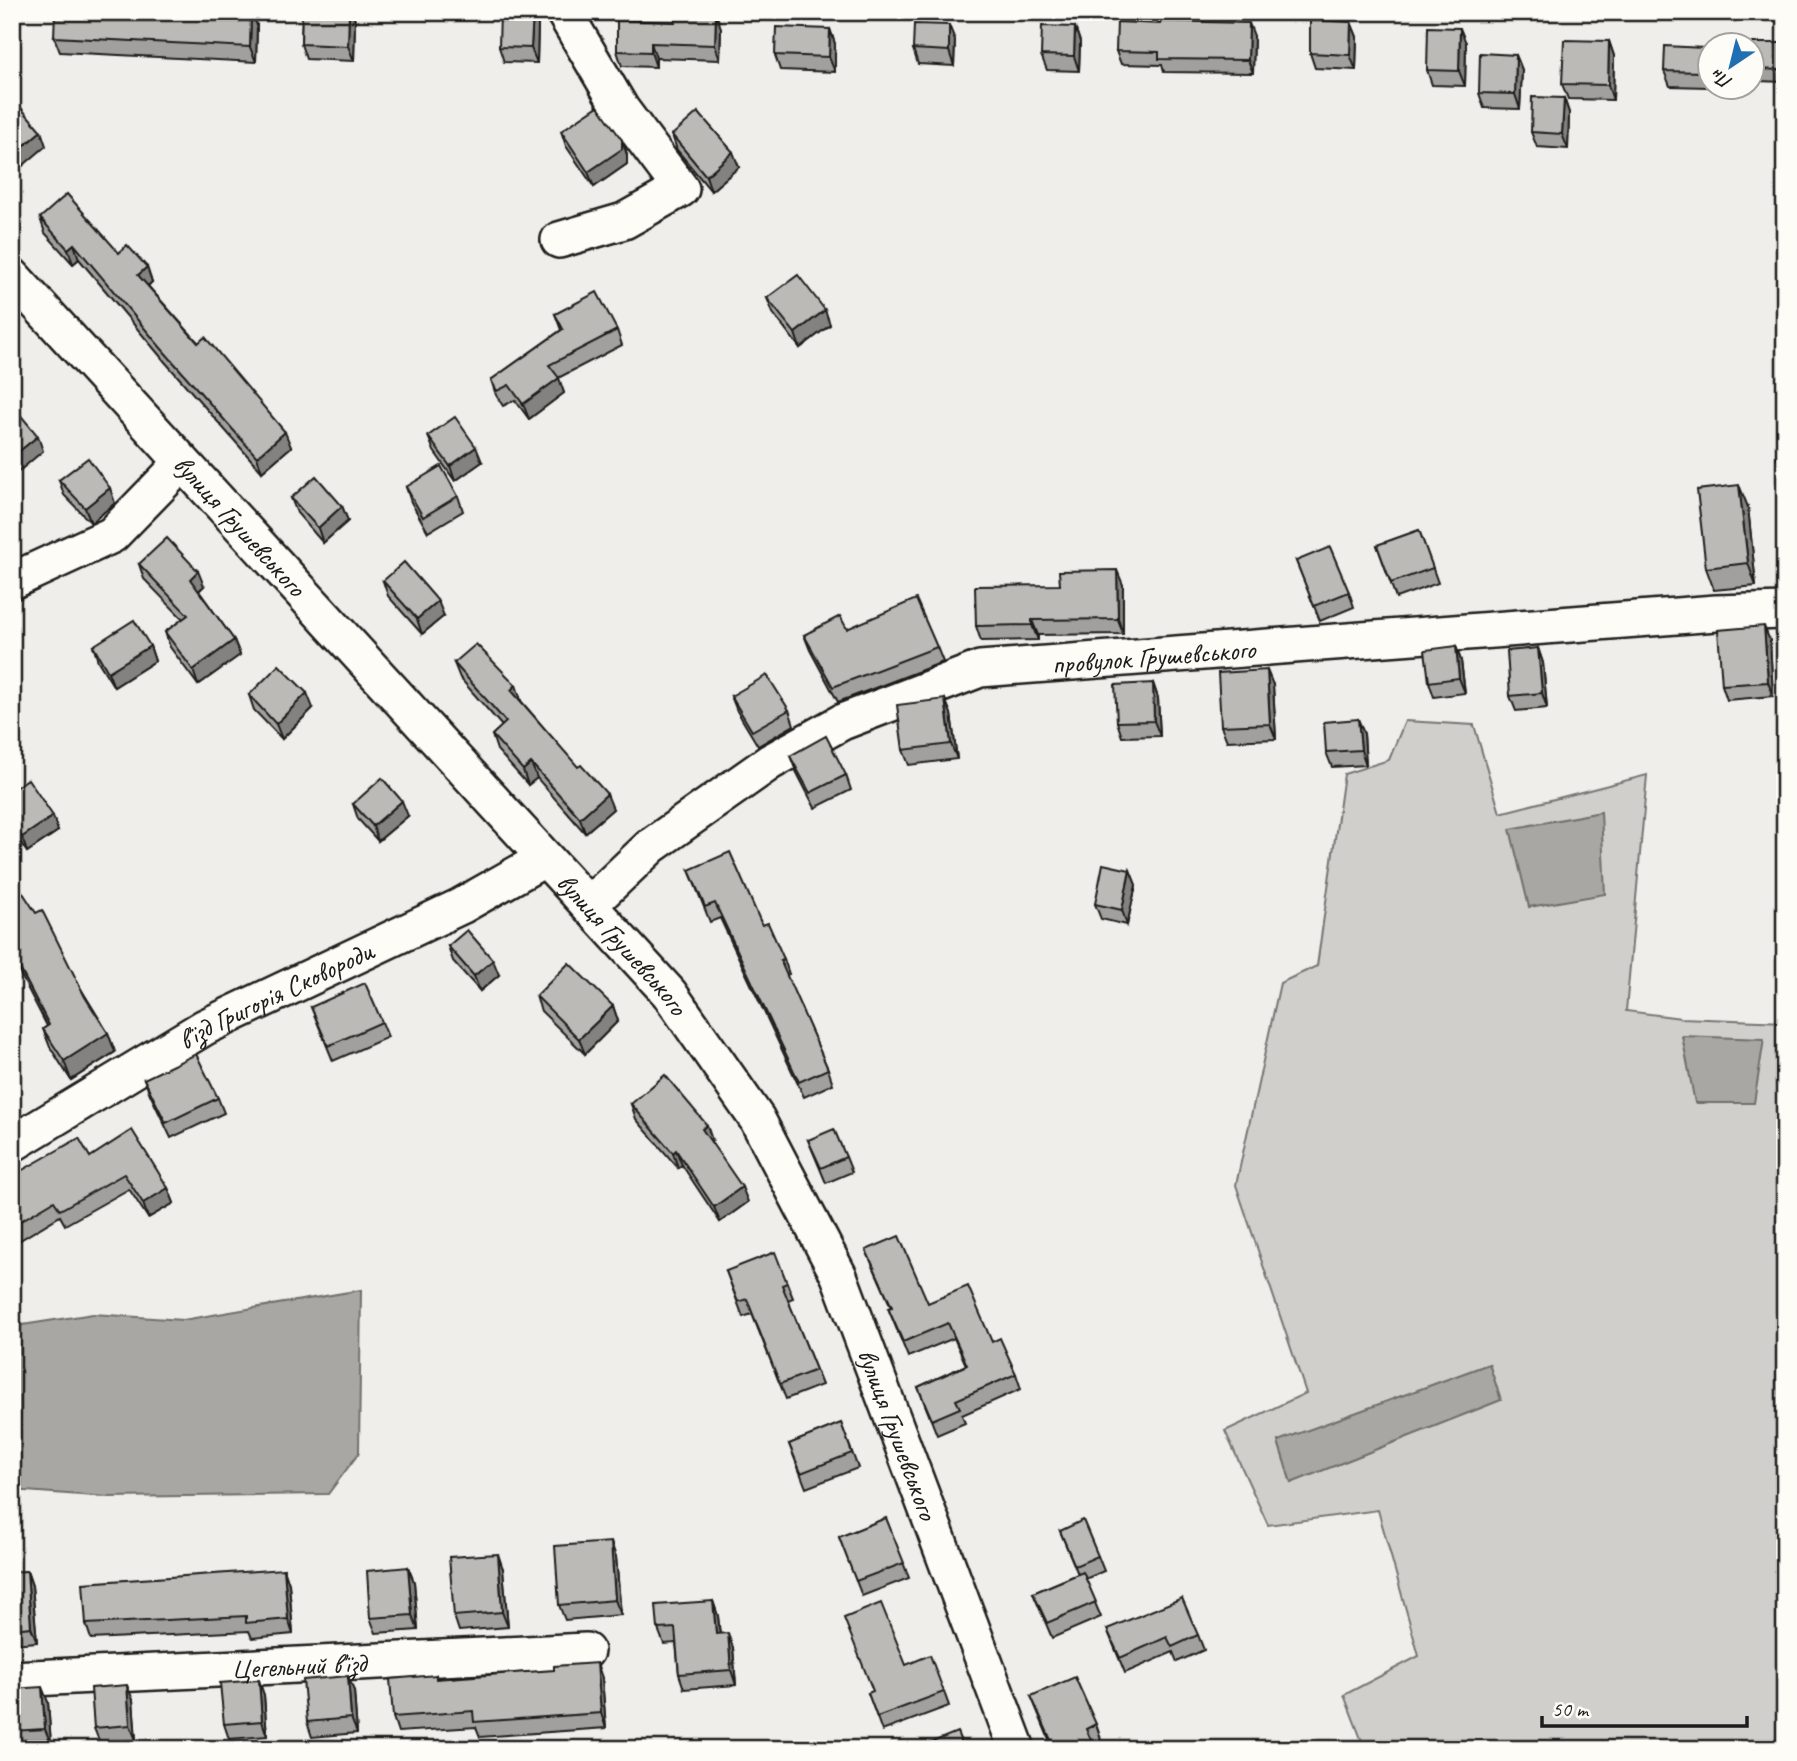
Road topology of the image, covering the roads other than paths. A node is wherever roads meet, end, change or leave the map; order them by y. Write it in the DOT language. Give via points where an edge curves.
graph roads {
  1 [pos="564,12"];
  2 [pos="559,240"];
  3 [pos="12,276"];
  4 [pos="182,463"];
  5 [pos="12,580"];
  6 [pos="1785,611"];
  7 [pos="544,859"];
  8 [pos="590,904"];
  9 [pos="12,1144"];
  10 [pos="586,1651"];
  11 [pos="12,1679"];
  12 [pos="1017,1749"];
  1 -- 2 [label="street" via="621,109 681,189 624,221"];
  3 -- 4 [label="street, вулиця Грушевського"];
  4 -- 5 [label="street" via="112,535"];
  4 -- 7 [label="street, вулиця Грушевського"];
  6 -- 8 [label="street, провулок Грушевського" via="980,668 842,722 770,762 650,846"];
  7 -- 8 [label="street, вулиця Грушевського"];
  7 -- 9 [label="street, в'їзд Григорія Сковороди" via="461,906 205,1027"];
  8 -- 12 [label="street, вулиця Грушевського" via="669,993 757,1119 839,1276"];
  10 -- 11 [label="street, Цегельний в'їзд"];
}
